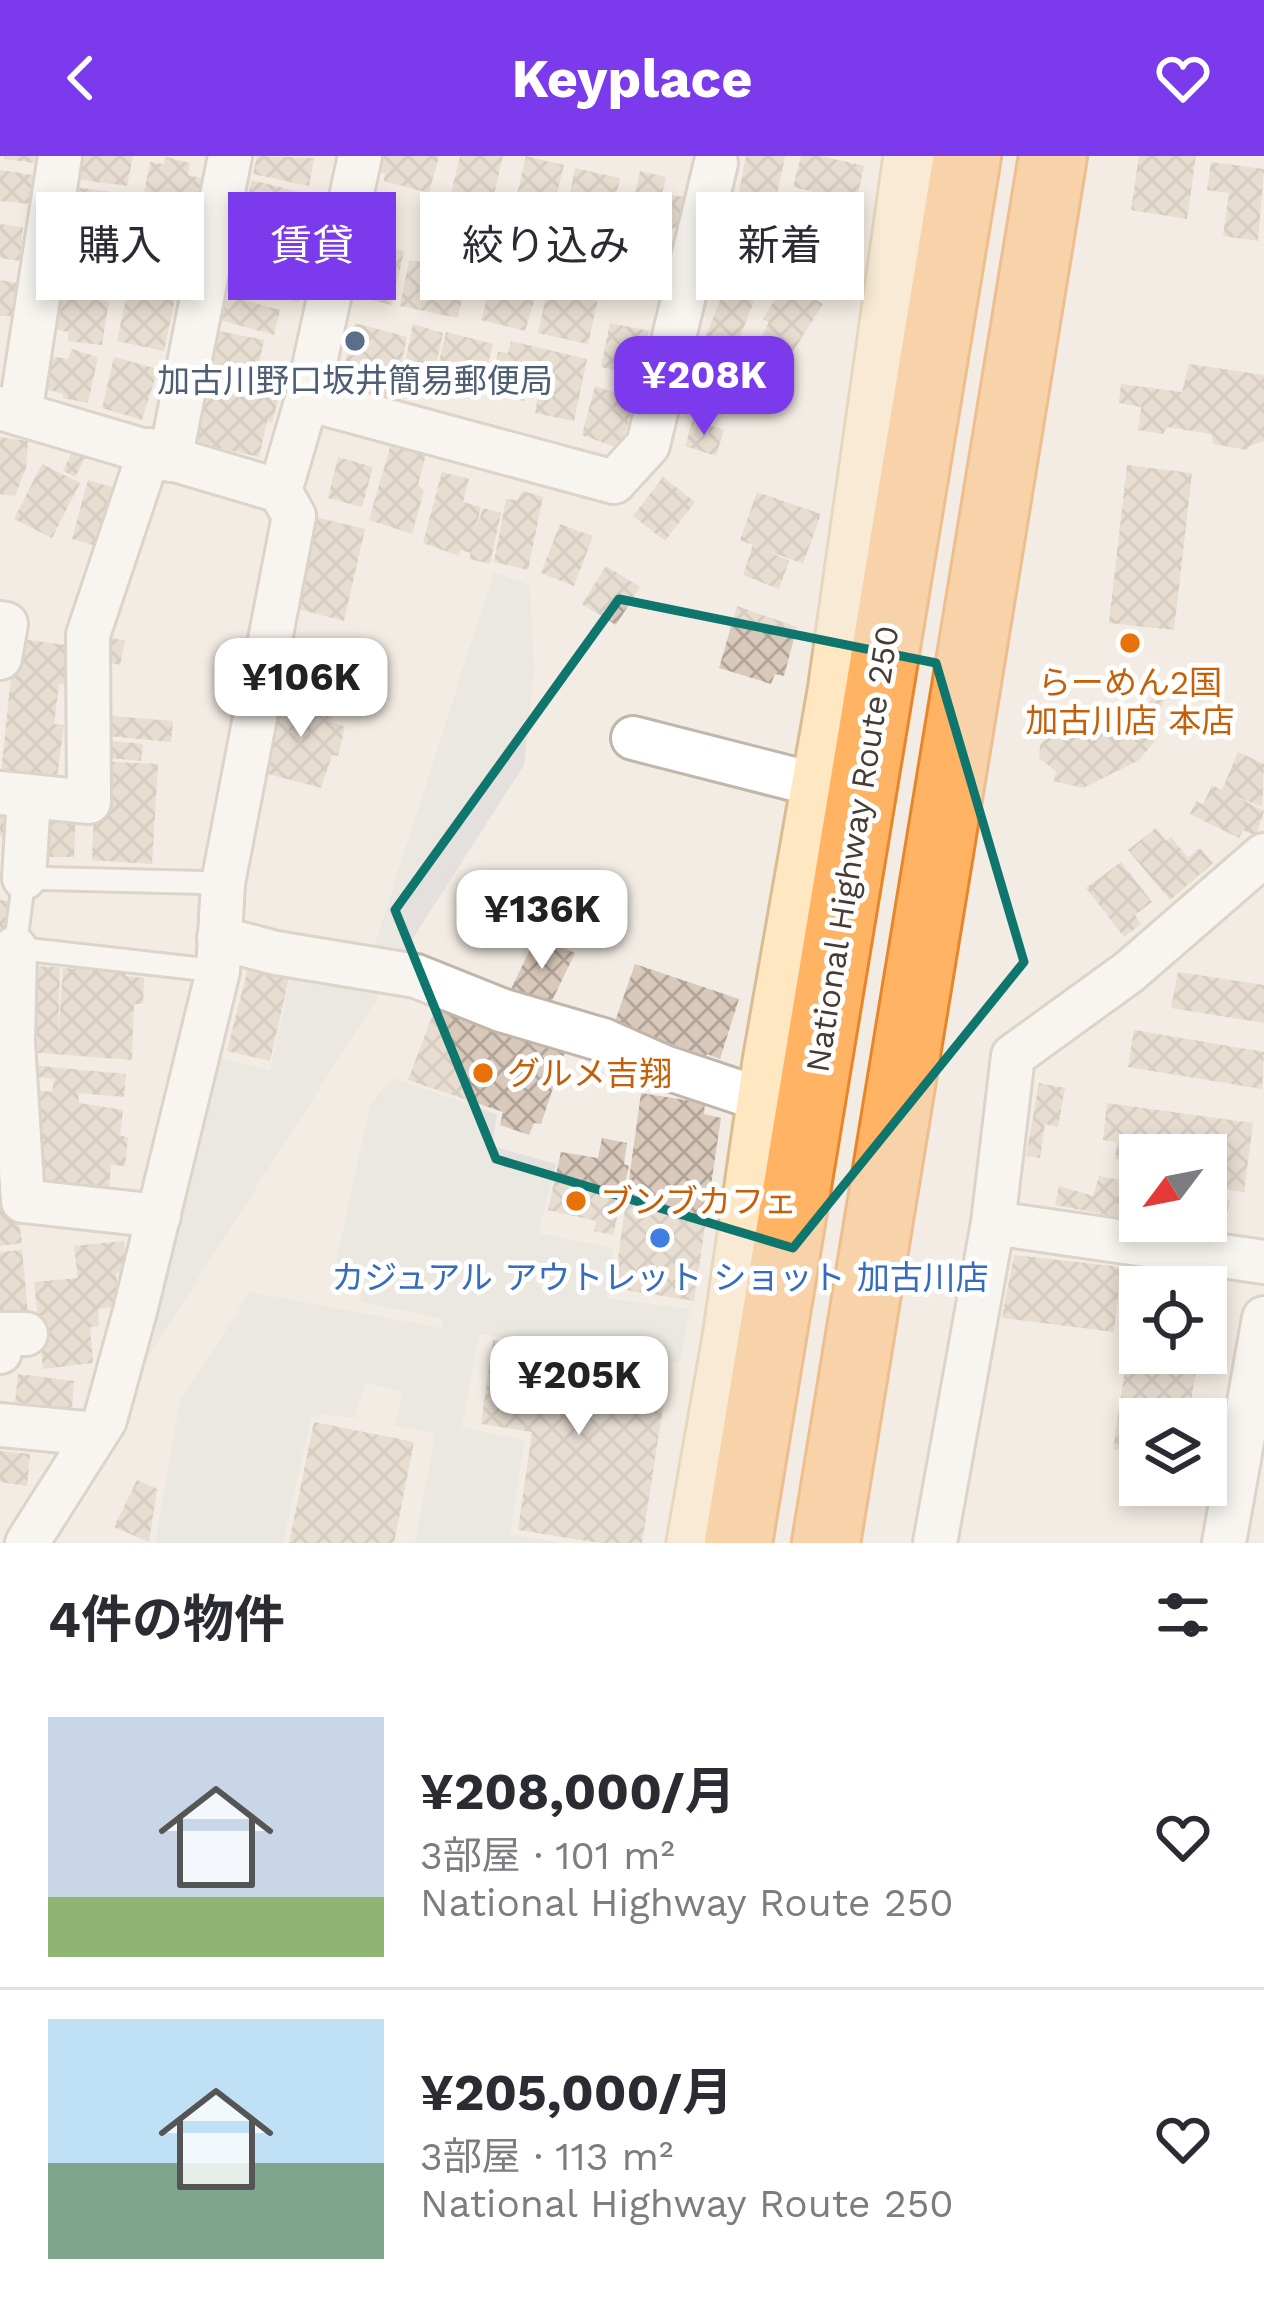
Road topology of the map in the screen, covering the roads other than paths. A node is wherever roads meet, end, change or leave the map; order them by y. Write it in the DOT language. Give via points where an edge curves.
graph roads {
  1 [pos="60,156"];
  2 [pos="230,156"];
  3 [pos="360,156"];
  4 [pos="914,156"];
  5 [pos="967,156"];
  6 [pos="1053,156"];
  7 [pos="716,163"];
  8 [pos="709,192"];
  9 [pos="696,246"];
  10 [pos="307,399"];
  11 [pos="10,411"];
  12 [pos="160,455"];
  13 [pos="280,491"];
  14 [pos="0,623"];
  15 [pos="0,658"];
  16 [pos="633,738"];
  17 [pos="842,783"];
  18 [pos="14,796"];
  19 [pos="1264,855"];
  20 [pos="24,878"];
  21 [pos="223,883"];
  22 [pos="15,948"];
  23 [pos="219,955"];
  24 [pos="766,1101"];
  25 [pos="10,1155"];
  26 [pos="159,1216"];
  27 [pos="993,1223"];
  28 [pos="1264,1262"];
  29 [pos="1264,1318"];
  30 [pos="0,1425"];
  31 [pos="95,1435"];
  32 [pos="27,1543"];
  33 [pos="696,1543"];
  34 [pos="738,1543"];
  35 [pos="826,1543"];
  36 [pos="935,1543"];
  37 [pos="1224,1543"];
  1 -- 11 [label="street"];
  2 -- 12 [label="street"];
  3 -- 10 [label="street"];
  4 -- 17 [label="street"];
  5 -- 17 [label="highway, National Highway Route 250"];
  6 -- 35 [label="highway"];
  7 -- 8 [label="street"];
  9 -- 10 [label="street" via="648,445 614,482"];
  10 -- 13 [label="street"];
  11 -- 12 [label="street"];
  12 -- 13 [label="street"];
  12 -- 18 [label="street" via="88,635 88,802"];
  13 -- 21 [label="street" via="294,516"];
  14 -- 15 [label="street"];
  16 -- 17 [label="street" via="688,766"];
  17 -- 24 [label="street"];
  17 -- 34 [label="highway, National Highway Route 250"];
  18 -- 20 [label="street"];
  19 -- 27 [label="street" via="1129,972 1013,1056"];
  20 -- 21 [label="lane"];
  20 -- 22 [label="lane"];
  21 -- 23 [label="street"];
  22 -- 23 [label="lane"];
  22 -- 25 [label="street"];
  23 -- 24 [label="street" via="276,953 416,976"];
  23 -- 26 [label="street"];
  24 -- 33 [label="street"];
  25 -- 26 [label="street" via="23,1201"];
  26 -- 31 [label="street"];
  27 -- 28 [label="street"];
  27 -- 36 [label="street"];
  29 -- 37 [label="street"];
  30 -- 31 [label="street"];
  31 -- 32 [label="street"];
}
